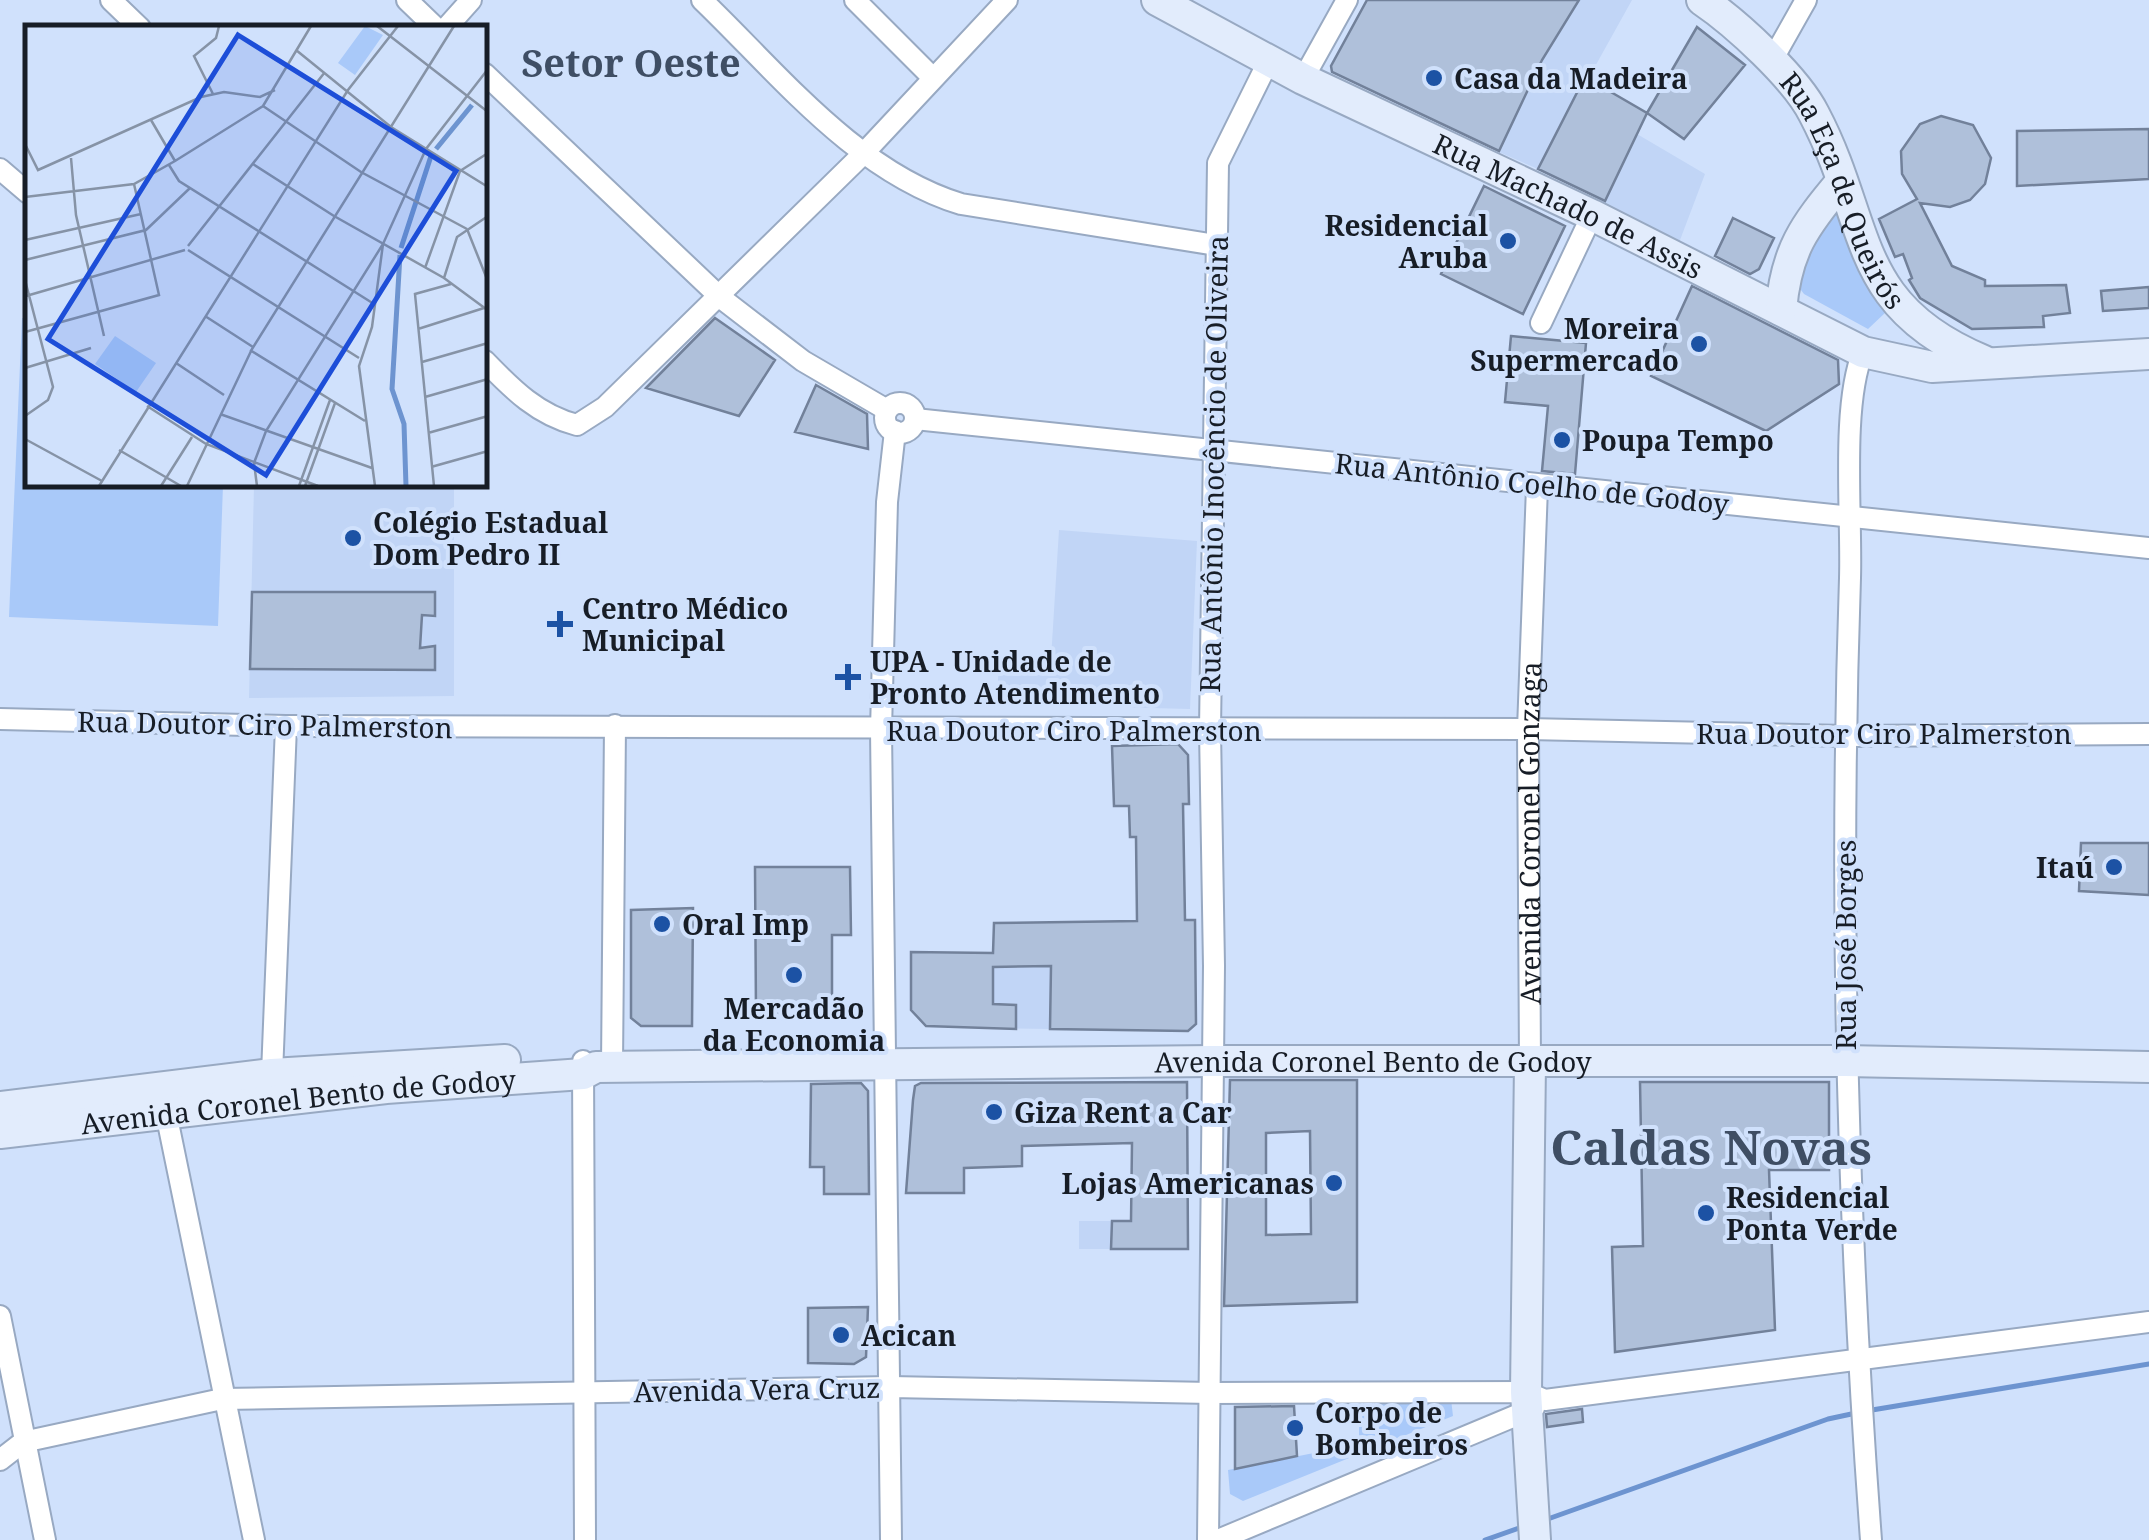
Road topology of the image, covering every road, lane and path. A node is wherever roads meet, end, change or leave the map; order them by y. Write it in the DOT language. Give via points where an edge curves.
graph roads {
  1 [pos="110,0"];
  2 [pos="406,0"];
  3 [pos="471,0"];
  4 [pos="702,0"];
  5 [pos="855,0"];
  6 [pos="1007,0"];
  7 [pos="1157,0"];
  8 [pos="1346,0"];
  9 [pos="1702,0"];
  10 [pos="1806,0"];
  11 [pos="137,25"];
  12 [pos="433,25"];
  13 [pos="449,25"];
  14 [pos="1269,60"];
  15 [pos="1771,62"];
  16 [pos="488,77"];
  17 [pos="932,77"];
  18 [pos="1303,79"];
  19 [pos="863,154"];
  20 [pos="0,169"];
  21 [pos="1841,182"];
  22 [pos="25,190"];
  23 [pos="1592,215"];
  24 [pos="1216,245"];
  25 [pos="721,298"];
  26 [pos="1899,308"];
  27 [pos="1781,310"];
  28 [pos="1541,323"];
  29 [pos="1864,352"];
  30 [pos="2149,354"];
  31 [pos="1991,364"];
  32 [pos="488,365"];
  33 [pos="887,410"];
  34 [pos="915,419"];
  35 [pos="894,431"];
  36 [pos="1214,450"];
  37 [pos="1537,487"];
  38 [pos="1852,514"];
  39 [pos="2149,548"];
  40 [pos="0,719"];
  41 [pos="615,725"];
  42 [pos="286,726"];
  43 [pos="1528,729"];
  44 [pos="881,730"];
  45 [pos="1210,730"];
  46 [pos="2149,734"];
  47 [pos="1845,736"];
  48 [pos="1212,1061"];
  49 [pos="1845,1061"];
  50 [pos="885,1063"];
  51 [pos="1530,1063"];
  52 [pos="593,1067"];
  53 [pos="2149,1067"];
  54 [pos="272,1074"];
  55 [pos="0,1107"];
  56 [pos="166,1113"];
  57 [pos="0,1133"];
  58 [pos="0,1316"];
  59 [pos="2149,1322"];
  60 [pos="1858,1358"];
  61 [pos="891,1387"];
  62 [pos="588,1391"];
  63 [pos="1211,1394"];
  64 [pos="222,1399"];
  65 [pos="1532,1402"];
  66 [pos="23,1442"];
  67 [pos="0,1460"];
  68 [pos="45,1540"];
  69 [pos="254,1540"];
  70 [pos="586,1540"];
  71 [pos="891,1540"];
  72 [pos="1208,1540"];
  73 [pos="1218,1540"];
  74 [pos="1534,1540"];
  75 [pos="1871,1540"];
  1 -- 11 [label="street"];
  2 -- 12 [label="street"];
  3 -- 13 [label="street"];
  4 -- 19 [label="street"];
  5 -- 17 [label="street"];
  6 -- 17 [label="street"];
  7 -- 14 [label="main road, Rua Machado de Assis"];
  8 -- 18 [label="street"];
  9 -- 15 [label="main road, Rua Eça de Queirós"];
  10 -- 15 [label="street"];
  14 -- 18 [label="main road, Rua Machado de Assis"];
  14 -- 24 [label="street, Rua Antônio Inocêncio de Oliveira" via="1218,163"];
  15 -- 21 [label="main road, Rua Eça de Queirós" via="1813,111"];
  16 -- 25 [label="street, Rua Antônio Coelho de Godoy"];
  17 -- 19 [label="street"];
  18 -- 23 [label="main road, Rua Machado de Assis"];
  19 -- 24 [label="street" via="925,193 960,204"];
  19 -- 25 [label="street"];
  20 -- 22 [label="street"];
  21 -- 26 [label="main road, Rua Eça de Queirós" via="1874,268"];
  21 -- 27 [label="main road" via="1802,228 1784,273"];
  23 -- 27 [label="main road, Rua Machado de Assis"];
  23 -- 28 [label="street"];
  24 -- 36 [label="street, Rua Antônio Inocêncio de Oliveira"];
  25 -- 32 [label="street" via="605,407 577,425 520,397"];
  25 -- 33 [label="street, Rua Antônio Coelho de Godoy" via="803,360"];
  26 -- 29 [label="main road"];
  26 -- 31 [label="main road, Rua Eça de Queirós" via="1940,340"];
  27 -- 29 [label="main road, Rua Machado de Assis"];
  29 -- 31 [label="main road, Rua Machado de Assis" via="1932,367"];
  29 -- 38 [label="street, Rua José Borges" via="1854,373"];
  30 -- 31 [label="main road, Rua Machado de Assis"];
  33 -- 34 [label="street, Rua Antônio Coelho de Godoy" via="904,404"];
  33 -- 35 [label="street" via="886,424"];
  34 -- 35 [label="street" via="909,430"];
  34 -- 36 [label="street, Rua Antônio Coelho de Godoy"];
  35 -- 44 [label="street"];
  36 -- 37 [label="street, Rua Antônio Coelho de Godoy"];
  36 -- 45 [label="street, Rua Antônio Inocêncio de Oliveira"];
  37 -- 38 [label="street, Rua Antônio Coelho de Godoy"];
  37 -- 43 [label="street, Avenida Coronel Gonzaga"];
  38 -- 39 [label="street, Rua Antônio Coelho de Godoy"];
  38 -- 47 [label="street, Rua José Borges"];
  40 -- 42 [label="street, Rua Doutor Ciro Palmerston"];
  41 -- 42 [label="street, Rua Doutor Ciro Palmerston"];
  41 -- 44 [label="street, Rua Doutor Ciro Palmerston"];
  41 -- 52 [label="street"];
  42 -- 54 [label="street"];
  43 -- 45 [label="street, Rua Doutor Ciro Palmerston"];
  43 -- 47 [label="street, Rua Doutor Ciro Palmerston"];
  43 -- 51 [label="street, Avenida Coronel Gonzaga"];
  44 -- 45 [label="street, Rua Doutor Ciro Palmerston"];
  44 -- 50 [label="street"];
  45 -- 48 [label="street, Rua Antônio Inocêncio de Oliveira"];
  46 -- 47 [label="street, Rua Doutor Ciro Palmerston"];
  47 -- 49 [label="street, Rua José Borges"];
  48 -- 50 [label="main road, Avenida Coronel Bento de Godoy"];
  48 -- 51 [label="main road, Avenida Coronel Bento de Godoy"];
  48 -- 63 [label="street, Rua Antônio Inocêncio de Oliveira"];
  49 -- 51 [label="main road, Avenida Coronel Bento de Godoy"];
  49 -- 53 [label="main road, Avenida Coronel Bento de Godoy"];
  49 -- 60 [label="street, Rua José Borges"];
  50 -- 52 [label="main road, Avenida Coronel Bento de Godoy"];
  50 -- 61 [label="street"];
  51 -- 65 [label="main road, Avenida Coronel Gonzaga"];
  52 -- 54 [label="main road, Avenida Coronel Bento de Godoy"];
  52 -- 56 [label="main road, Avenida Coronel Bento de Godoy"];
  52 -- 62 [label="street"];
  54 -- 55 [label="main road, Avenida Coronel Bento de Godoy"];
  56 -- 57 [label="main road, Avenida Coronel Bento de Godoy"];
  56 -- 64 [label="street"];
  58 -- 66 [label="street"];
  59 -- 60 [label="street"];
  60 -- 65 [label="street"];
  60 -- 75 [label="street, Rua José Borges"];
  61 -- 62 [label="street, Avenida Vera Cruz"];
  61 -- 63 [label="street, Avenida Vera Cruz"];
  61 -- 71 [label="street"];
  62 -- 64 [label="street, Avenida Vera Cruz"];
  62 -- 70 [label="street"];
  63 -- 65 [label="street, Avenida Vera Cruz"];
  63 -- 72 [label="street, Rua Antônio Inocêncio de Oliveira"];
  64 -- 66 [label="street, Avenida Vera Cruz"];
  64 -- 69 [label="street"];
  65 -- 73 [label="street"];
  65 -- 74 [label="main road, Avenida Coronel Gonzaga"];
  66 -- 67 [label="street, Avenida Vera Cruz"];
  66 -- 68 [label="street"];
}
